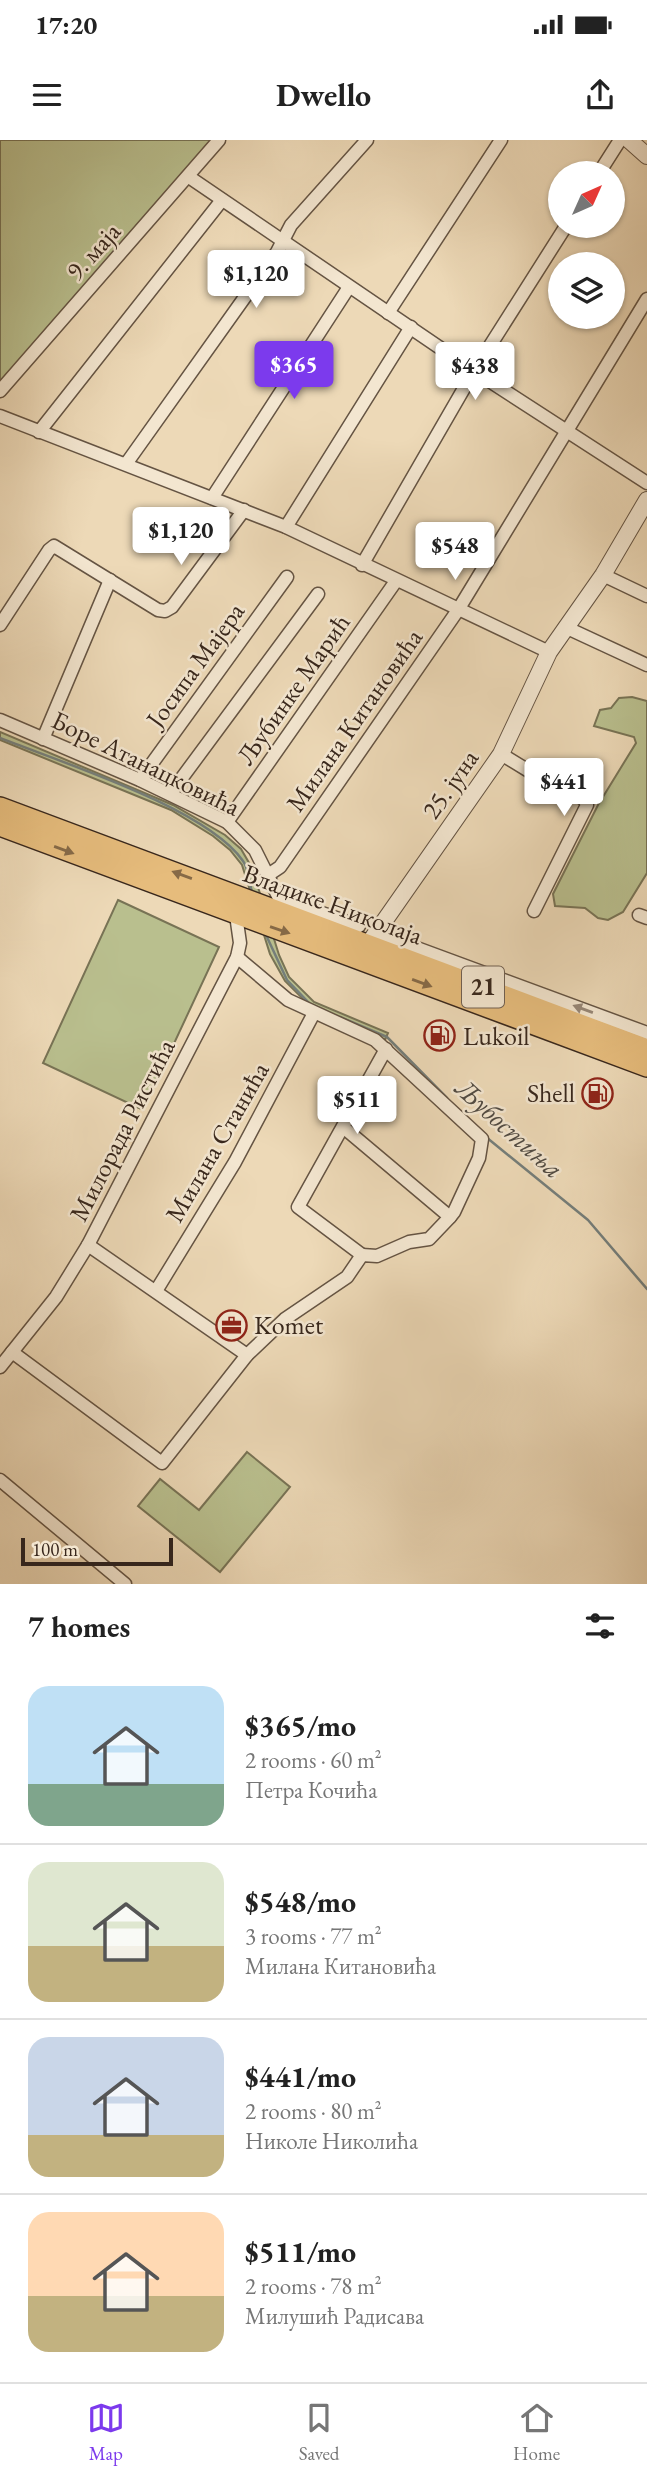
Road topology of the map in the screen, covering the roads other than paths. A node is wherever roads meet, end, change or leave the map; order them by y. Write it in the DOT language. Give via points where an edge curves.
graph roads {
  1 [pos="219,140"];
  2 [pos="367,140"];
  3 [pos="501,140"];
  4 [pos="620,140"];
  5 [pos="629,140"];
  6 [pos="647,156"];
  7 [pos="607,161"];
  8 [pos="189,177"];
  9 [pos="222,200"];
  10 [pos="558,238"];
  11 [pos="283,242"];
  12 [pos="349,287"];
  13 [pos="646,299"];
  14 [pos="388,313"];
  15 [pos="411,327"];
  16 [pos="474,371"];
  17 [pos="0,391"];
  18 [pos="0,416"];
  19 [pos="566,430"];
  20 [pos="39,432"];
  21 [pos="126,464"];
  22 [pos="647,483"];
  23 [pos="212,498"];
  24 [pos="647,500"];
  25 [pos="244,510"];
  26 [pos="286,527"];
  27 [pos="362,565"];
  28 [pos="603,575"];
  29 [pos="286,577"];
  30 [pos="110,580"];
  31 [pos="396,581"];
  32 [pos="318,594"];
  33 [pos="647,596"];
  34 [pos="458,610"];
  35 [pos="0,625"];
  36 [pos="565,627"];
  37 [pos="549,652"];
  38 [pos="647,665"];
  39 [pos="0,720"];
  40 [pos="43,739"];
  41 [pos="501,754"];
  42 [pos="140,780"];
  43 [pos="170,794"];
  44 [pos="0,807"];
  45 [pos="227,822"];
  46 [pos="0,826"];
  47 [pos="268,875"];
  48 [pos="241,907"];
  49 [pos="534,911"];
  50 [pos="359,926"];
  51 [pos="367,945"];
  52 [pos="237,957"];
  53 [pos="314,1013"];
  54 [pos="647,1033"];
  55 [pos="386,1049"];
  56 [pos="647,1049"];
  57 [pos="647,1067"];
  58 [pos="343,1126"];
  59 [pos="450,1217"];
  60 [pos="88,1245"];
  61 [pos="362,1255"];
  62 [pos="156,1291"];
  63 [pos="12,1352"];
  64 [pos="247,1355"];
  65 [pos="0,1367"];
  66 [pos="0,1480"];
  67 [pos="125,1584"];
  1 -- 8 [label="street, 9. маја"];
  2 -- 11 [label="street" via="295,220"];
  3 -- 14 [label="street"];
  4 -- 7 [label="street"];
  5 -- 6 [label="street"];
  8 -- 9 [label="street"];
  8 -- 17 [label="street, 9. маја"];
  9 -- 11 [label="street"];
  9 -- 20 [label="street"];
  10 -- 16 [label="street"];
  11 -- 12 [label="street"];
  11 -- 21 [label="street"];
  12 -- 14 [label="street"];
  12 -- 23 [label="street"];
  13 -- 19 [label="street, Милана Китановића"];
  14 -- 15 [label="street"];
  15 -- 16 [label="street"];
  15 -- 26 [label="street"];
  16 -- 19 [label="street"];
  16 -- 27 [label="street"];
  18 -- 20 [label="street"];
  19 -- 22 [label="street"];
  19 -- 34 [label="street, Милана Китановића"];
  20 -- 21 [label="street"];
  21 -- 23 [label="street"];
  23 -- 25 [label="street"];
  24 -- 28 [label="street, 25. јуна"];
  25 -- 26 [label="street"];
  25 -- 30 [label="street" via="168,610 158,610"];
  26 -- 27 [label="street"];
  27 -- 31 [label="street"];
  28 -- 33 [label="street"];
  28 -- 36 [label="street, 25. јуна"];
  29 -- 42 [label="street, Јосипа Мајера"];
  30 -- 35 [label="street" via="54,546"];
  30 -- 40 [label="street"];
  31 -- 34 [label="street"];
  31 -- 45 [label="street, Љубинке Марић"];
  32 -- 43 [label="street"];
  34 -- 37 [label="street"];
  34 -- 47 [label="street, Милана Китановића" via="280,867"];
  36 -- 37 [label="street, 25. јуна"];
  36 -- 38 [label="street"];
  37 -- 41 [label="street, 25. јуна"];
  39 -- 40 [label="street, Боре Атанацковића"];
  40 -- 42 [label="street, Боре Атанацковића"];
  41 -- 49 [label="street" via="584,799 587,805"];
  41 -- 51 [label="street, 25. јуна"];
  42 -- 43 [label="street, Боре Атанацковића"];
  43 -- 45 [label="street, Боре Атанацковића"];
  48 -- 44 [label="main road, Владике Николаја / 21, one-way"];
  45 -- 47 [label="street, Боре Атанацковића" via="248,841"];
  46 -- 48 [label="main road, Владике Николаја / 21, one-way"];
  47 -- 50 [label="street, Боре Атанацковића" via="284,901"];
  48 -- 51 [label="main road, Владике Николаја / 21" via="316,934"];
  48 -- 52 [label="street, Милорада Ристића"];
  54 -- 51 [label="street, one-way"];
  51 -- 56 [label="main road, Владике Николаја / 21"];
  51 -- 57 [label="main road, Владике Николаја / 21, one-way"];
  52 -- 53 [label="street" via="279,994"];
  52 -- 60 [label="street, Милорада Ристића"];
  53 -- 55 [label="street" via="364,1033"];
  53 -- 62 [label="street, Милана Станића" via="235,1162"];
  55 -- 58 [label="street"];
  55 -- 59 [label="street" via="482,1139 464,1195"];
  58 -- 59 [label="street"];
  58 -- 61 [label="street" via="298,1207"];
  59 -- 61 [label="street" via="429,1239 377,1256"];
  60 -- 62 [label="street"];
  60 -- 63 [label="street, Милорада Ристића" via="56,1297"];
  61 -- 64 [label="street" via="347,1277 285,1319"];
  62 -- 64 [label="street"];
  63 -- 64 [label="street" via="162,1463"];
  63 -- 65 [label="street, Милорада Ристића"];
  66 -- 67 [label="street"];
}
